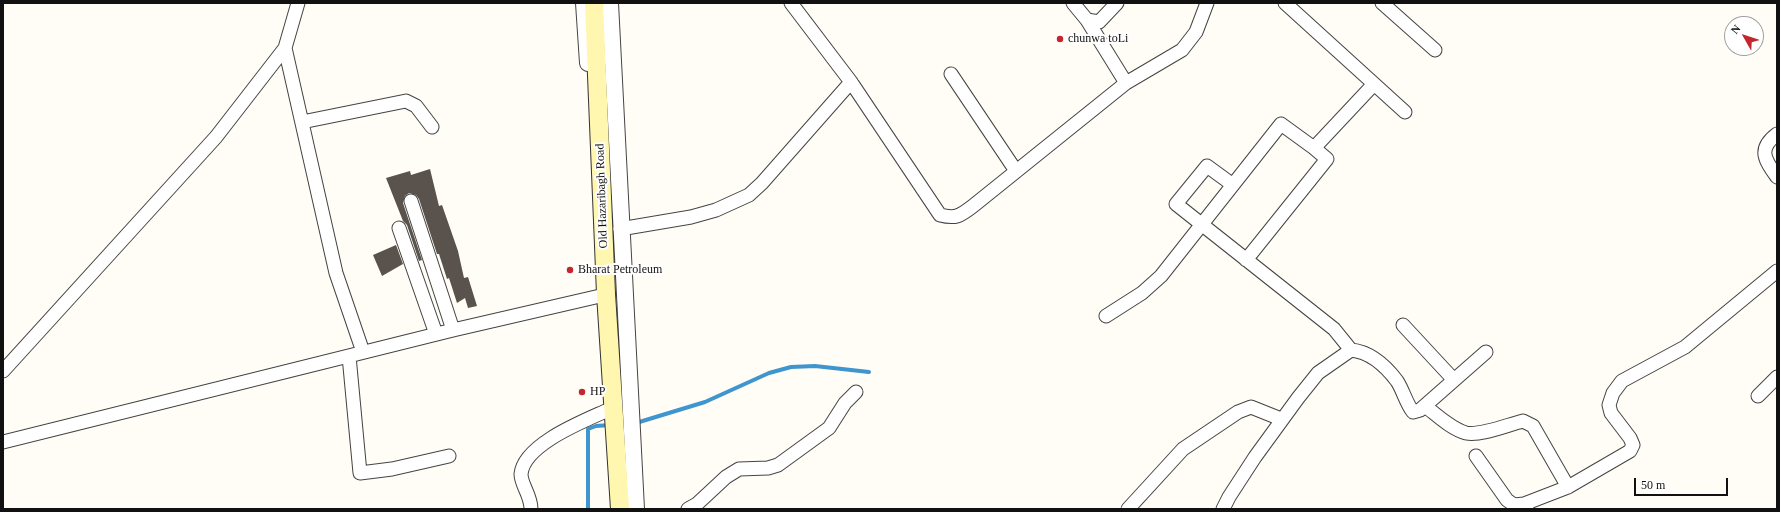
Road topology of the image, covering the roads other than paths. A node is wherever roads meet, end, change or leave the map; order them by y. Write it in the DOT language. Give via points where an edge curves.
graph roads {
  1 [pos="298,3"];
  2 [pos="584,3"];
  3 [pos="594,3"];
  4 [pos="602,3"];
  5 [pos="610,3"];
  6 [pos="791,3"];
  7 [pos="1073,3"];
  8 [pos="1117,3"];
  9 [pos="1207,3"];
  10 [pos="1285,3"];
  11 [pos="1382,3"];
  12 [pos="1086,20"];
  13 [pos="285,48"];
  14 [pos="1435,50"];
  15 [pos="951,74"];
  16 [pos="851,82"];
  17 [pos="1126,82"];
  18 [pos="1374,84"];
  19 [pos="1405,112"];
  20 [pos="302,122"];
  21 [pos="432,127"];
  22 [pos="1777,134"];
  23 [pos="1314,148"];
  24 [pos="1016,171"];
  25 [pos="1777,176"];
  26 [pos="1233,185"];
  27 [pos="411,202"];
  28 [pos="1201,225"];
  29 [pos="399,228"];
  30 [pos="620,229"];
  31 [pos="1246,260"];
  32 [pos="1777,271"];
  33 [pos="600,296"];
  34 [pos="1106,316"];
  35 [pos="1403,325"];
  36 [pos="453,330"];
  37 [pos="436,334"];
  38 [pos="1351,350"];
  39 [pos="363,352"];
  40 [pos="1486,352"];
  41 [pos="349,356"];
  42 [pos="3,371"];
  43 [pos="1777,377"];
  44 [pos="1454,380"];
  45 [pos="856,392"];
  46 [pos="1758,396"];
  47 [pos="1425,406"];
  48 [pos="1282,419"];
  49 [pos="618,423"];
  50 [pos="3,442"];
  51 [pos="449,456"];
  52 [pos="1476,456"];
  53 [pos="1568,487"];
  54 [pos="1526,507"];
  55 [pos="531,509"];
  56 [pos="611,509"];
  57 [pos="620,509"];
  58 [pos="628,509"];
  59 [pos="636,509"];
  60 [pos="688,509"];
  61 [pos="1128,509"];
  62 [pos="1223,509"];
  1 -- 13 [label="street"];
  2 -- 33 [label="street"];
  3 -- 49 [label="main road, Old Hazaribagh Road" via="606,294"];
  4 -- 49 [label="main road, Old Hazaribagh Road"];
  5 -- 30 [label="street"];
  6 -- 16 [label="street"];
  7 -- 12 [label="street"];
  8 -- 12 [label="street" via="1099,22"];
  9 -- 17 [label="street" via="1196,32 1182,50"];
  10 -- 18 [label="street"];
  11 -- 14 [label="street"];
  12 -- 17 [label="street"];
  13 -- 20 [label="street"];
  13 -- 42 [label="street" via="216,137"];
  15 -- 24 [label="street"];
  16 -- 24 [label="street" via="940,215 952,218 962,214"];
  16 -- 30 [label="street" via="749,195 716,210 691,217"];
  17 -- 24 [label="street"];
  18 -- 19 [label="street"];
  18 -- 23 [label="street"];
  20 -- 21 [label="street" via="406,101 416,106"];
  20 -- 39 [label="street" via="336,273"];
  22 -- 25 [label="street" via="1767,144 1764,154"];
  23 -- 26 [label="street" via="1281,124"];
  23 -- 31 [label="street" via="1327,159"];
  26 -- 28 [label="street"];
  26 -- 28 [label="street" via="1207,166 1176,204"];
  27 -- 36 [label="street"];
  28 -- 31 [label="street"];
  28 -- 34 [label="street" via="1161,276 1142,293"];
  29 -- 37 [label="street"];
  30 -- 49 [label="street"];
  31 -- 38 [label="street" via="1334,329"];
  32 -- 53 [label="street" via="1685,347 1622,381 1613,393 1609,405 1610,413 1630,438 1633,445 1630,451"];
  33 -- 36 [label="street"];
  33 -- 49 [label="street"];
  35 -- 44 [label="street"];
  36 -- 37 [label="street"];
  37 -- 39 [label="street"];
  38 -- 47 [label="street" via="1374,357 1397,382 1413,412"];
  38 -- 48 [label="street" via="1318,373"];
  39 -- 41 [label="street"];
  40 -- 44 [label="street"];
  41 -- 50 [label="street"];
  41 -- 51 [label="street" via="360,473 392,469"];
  43 -- 46 [label="street"];
  44 -- 47 [label="street"];
  45 -- 60 [label="street" via="829,428 778,465 738,469"];
  47 -- 53 [label="street" via="1453,428 1467,433 1478,433 1523,421 1529,423"];
  48 -- 61 [label="street" via="1251,407 1238,412 1183,449"];
  48 -- 62 [label="street"];
  49 -- 55 [label="street" via="551,437 531,455 523,466 521,475 531,498"];
  49 -- 56 [label="street"];
  49 -- 57 [label="main road, Old Hazaribagh Road"];
  49 -- 58 [label="main road, Old Hazaribagh Road"];
  49 -- 59 [label="street"];
  52 -- 54 [label="street" via="1507,500 1514,505"];
  53 -- 54 [label="street"];
}
